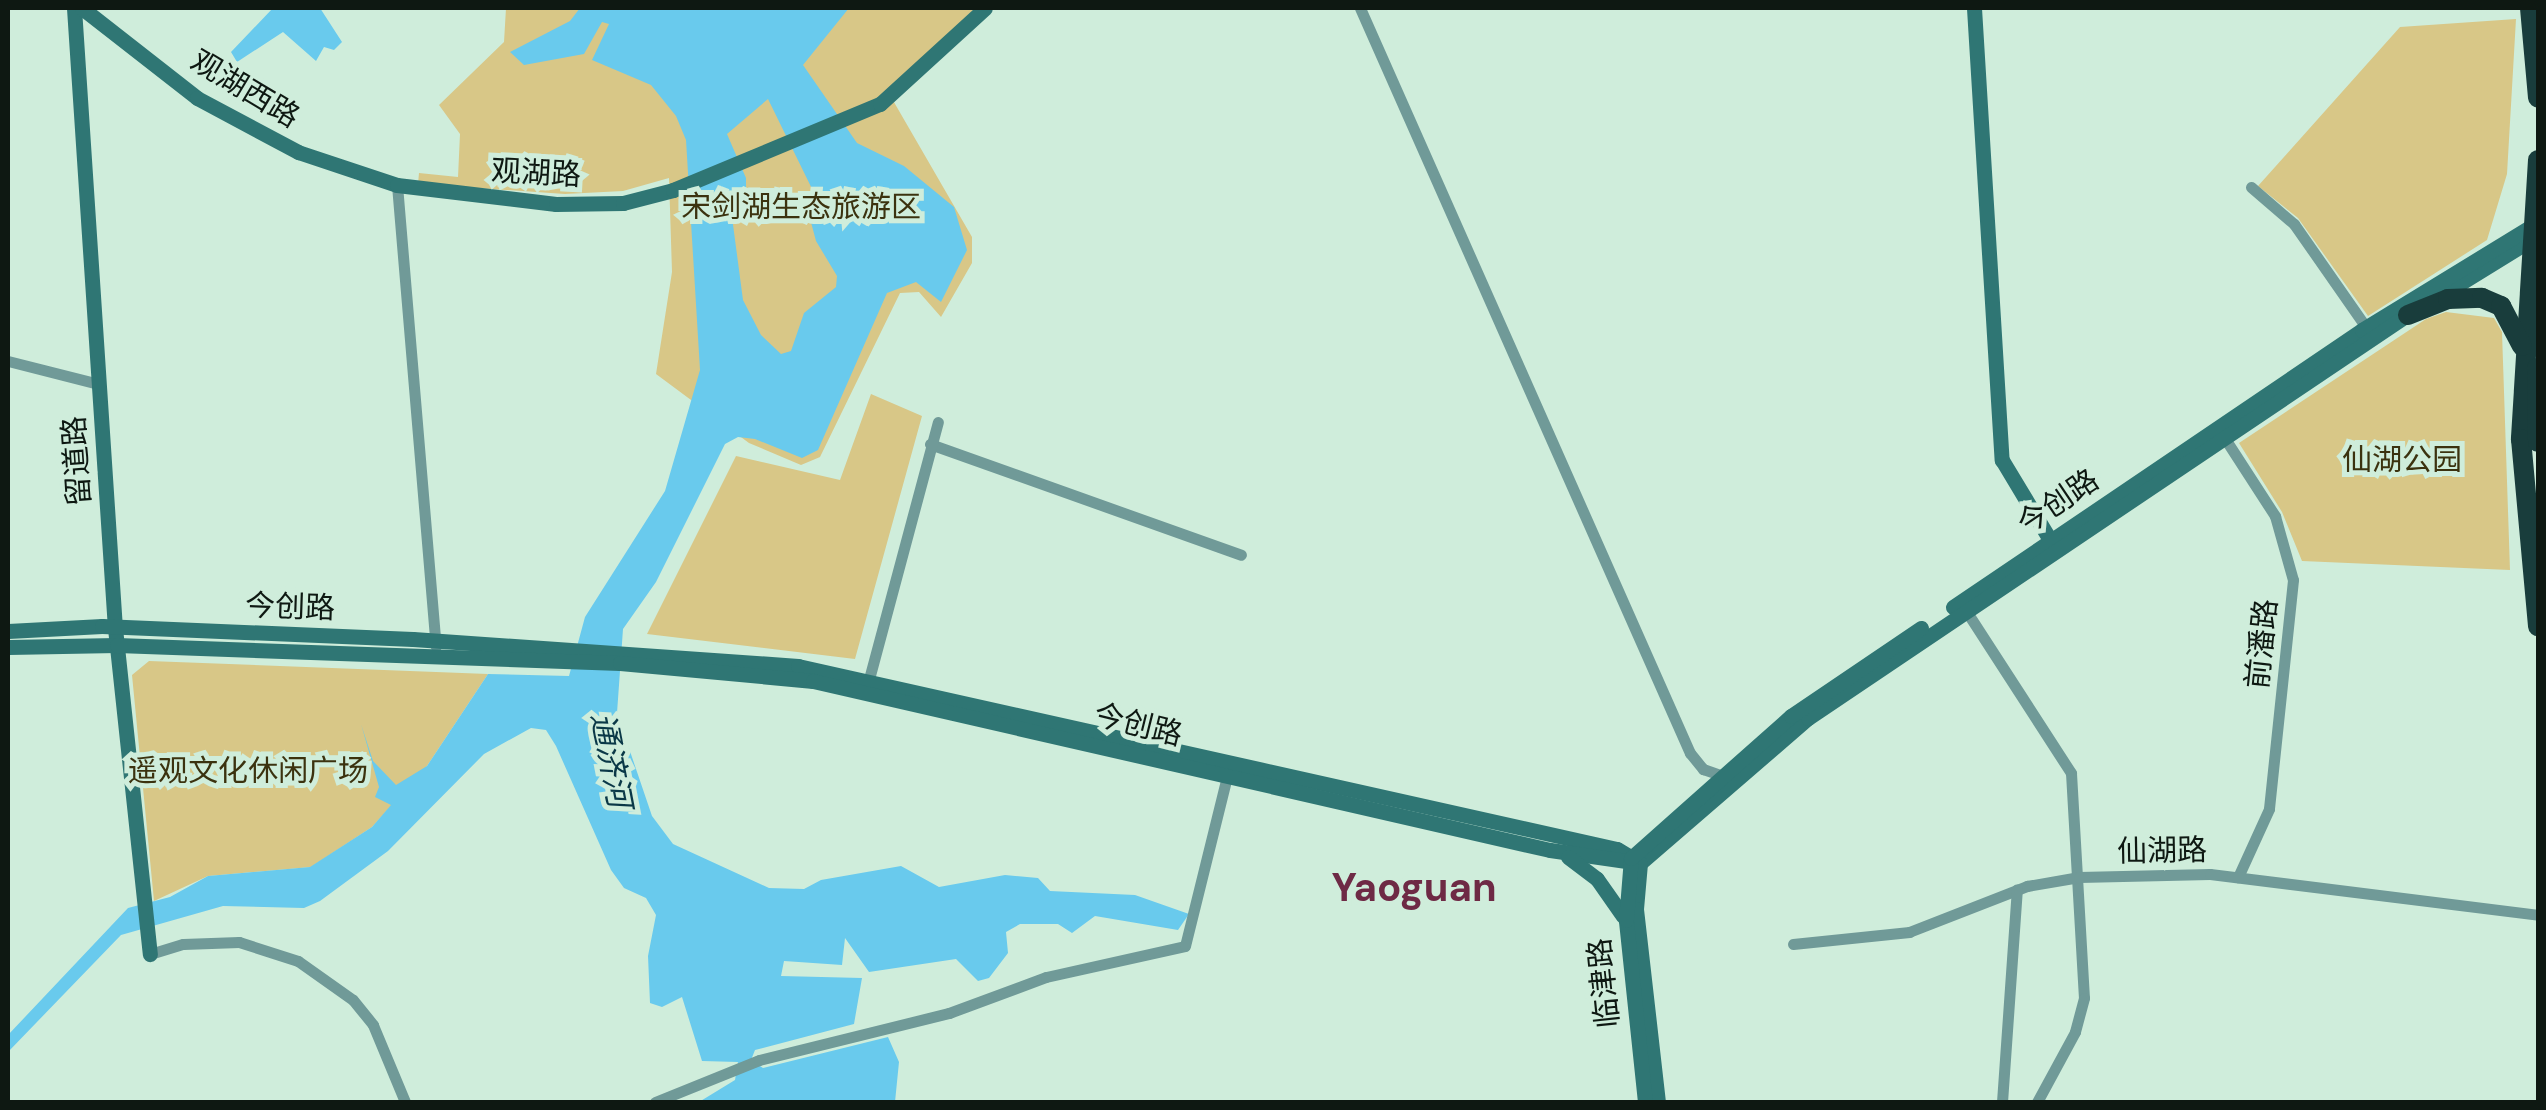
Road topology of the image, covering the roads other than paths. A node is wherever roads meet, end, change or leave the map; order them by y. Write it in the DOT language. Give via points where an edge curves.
graph roads {
  1 [pos="74,8"];
  2 [pos="82,8"];
  3 [pos="986,8"];
  4 [pos="1360,8"];
  5 [pos="1974,8"];
  6 [pos="2530,8"];
  7 [pos="2538,98"];
  8 [pos="2538,160"];
  9 [pos="396,185"];
  10 [pos="2251,187"];
  11 [pos="2537,229"];
  12 [pos="2408,315"];
  13 [pos="2369,332"];
  14 [pos="2524,352"];
  15 [pos="8,361"];
  16 [pos="99,384"];
  17 [pos="938,422"];
  18 [pos="2221,432"];
  19 [pos="2538,442"];
  20 [pos="930,444"];
  21 [pos="2050,540"];
  22 [pos="1241,555"];
  23 [pos="1963,606"];
  24 [pos="2538,626"];
  25 [pos="8,631"];
  26 [pos="116,636"];
  27 [pos="436,641"];
  28 [pos="8,648"];
  29 [pos="571,656"];
  30 [pos="621,656"];
  31 [pos="436,660"];
  32 [pos="869,679"];
  33 [pos="1228,776"];
  34 [pos="1723,776"];
  35 [pos="1550,850"];
  36 [pos="1633,862"];
  37 [pos="2080,877"];
  38 [pos="2238,877"];
  39 [pos="2017,890"];
  40 [pos="2538,915"];
  41 [pos="1626,922"];
  42 [pos="1793,944"];
  43 [pos="150,948"];
  44 [pos="405,1102"];
  45 [pos="656,1102"];
  46 [pos="1645,1102"];
  47 [pos="1658,1102"];
  48 [pos="2002,1102"];
  49 [pos="2036,1102"];
  1 -- 16 [label="main road, 留道路"];
  2 -- 9 [label="main road, 观湖西路" via="245,128"];
  3 -- 9 [label="main road, 观湖路" via="905,88 850,118 672,190 623,203 517,203"];
  4 -- 34 [label="street" via="1690,753"];
  5 -- 21 [label="main road" via="2002,460"];
  6 -- 7 [label="highway"];
  8 -- 11 [label="highway"];
  9 -- 27 [label="street"];
  10 -- 13 [label="street" via="2294,224"];
  11 -- 12 [label="main road, 今创路"];
  11 -- 13 [label="main road, 今创路"];
  11 -- 14 [label="highway"];
  11 -- 19 [label="highway"];
  12 -- 13 [label="main road, 今创路"];
  12 -- 14 [label="highway" via="2448,299 2482,298 2501,306"];
  13 -- 18 [label="main road, 今创路"];
  14 -- 24 [label="highway" via="2521,439"];
  15 -- 16 [label="street"];
  16 -- 26 [label="main road, 留道路"];
  17 -- 20 [label="street"];
  18 -- 21 [label="main road, 今创路"];
  18 -- 23 [label="main road, 今创路"];
  18 -- 38 [label="street, 前潘路" via="2275,516 2293,580 2269,809"];
  20 -- 22 [label="street"];
  20 -- 32 [label="street"];
  21 -- 23 [label="main road, 今创路"];
  23 -- 34 [label="main road, 今创路" via="1791,716"];
  23 -- 36 [label="main road, 今创路" via="1808,718"];
  23 -- 37 [label="street" via="2067,758"];
  25 -- 26 [label="main road, 今创路"];
  26 -- 27 [label="main road, 今创路"];
  26 -- 28 [label="main road, 今创路"];
  26 -- 31 [label="main road, 今创路"];
  26 -- 43 [label="main road, 留道路"];
  27 -- 29 [label="main road, 今创路"];
  27 -- 31 [label="street"];
  29 -- 30 [label="main road"];
  29 -- 31 [label="main road, 今创路"];
  30 -- 32 [label="main road, 今创路"];
  30 -- 33 [label="main road, 今创路" via="813,681"];
  32 -- 36 [label="main road, 今创路"];
  33 -- 35 [label="main road, 今创路"];
  33 -- 45 [label="street" via="1193,930 1175,951 1062,972 949,1013 759,1060"];
  34 -- 36 [label="main road, 今创路"];
  35 -- 36 [label="main road, 今创路"];
  35 -- 41 [label="main road" via="1597,879"];
  36 -- 41 [label="main road, 临津路"];
  36 -- 47 [label="main road, 临津路"];
  37 -- 38 [label="street, 仙湖路"];
  37 -- 39 [label="street, 仙湖路"];
  37 -- 49 [label="street" via="2084,998 2075,1032"];
  38 -- 40 [label="street, 仙湖路"];
  39 -- 42 [label="street, 仙湖路" via="1909,932"];
  39 -- 48 [label="street"];
  41 -- 46 [label="main road, 临津路"];
  43 -- 44 [label="street" via="224,942 298,961 352,1000 373,1025"];
}
